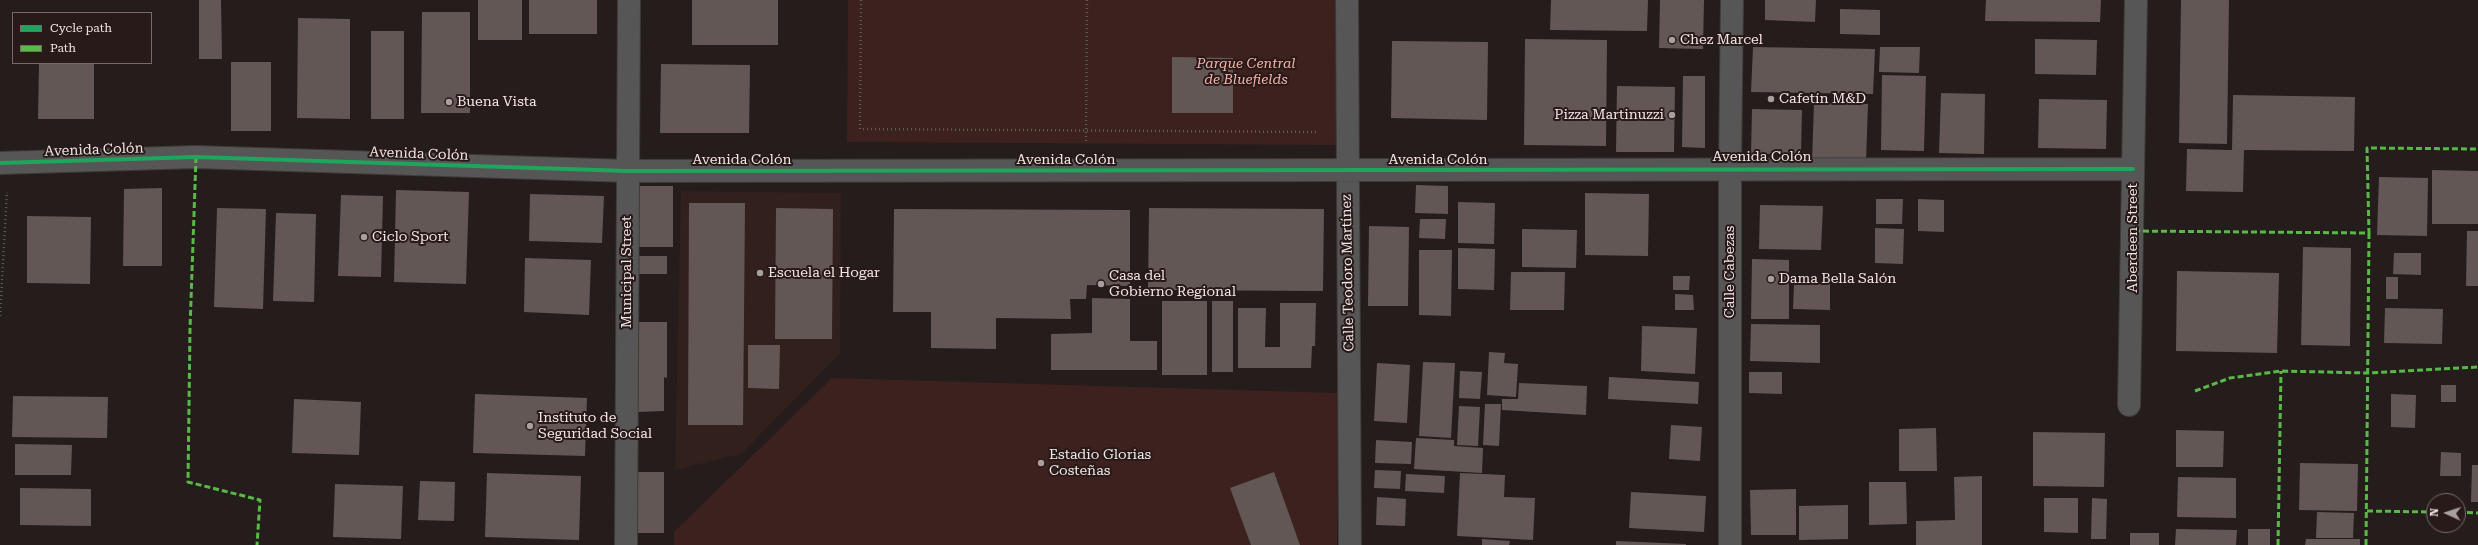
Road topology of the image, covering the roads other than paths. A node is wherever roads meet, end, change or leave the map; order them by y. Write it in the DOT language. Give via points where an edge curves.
graph roads {
  1 [pos="629,0"];
  2 [pos="1348,0"];
  3 [pos="1732,0"];
  4 [pos="2136,0"];
  5 [pos="4,164"];
  6 [pos="1730,168"];
  7 [pos="2133,169"];
  8 [pos="628,171"];
  9 [pos="1348,172"];
  10 [pos="2129,405"];
  11 [pos="626,545"];
  12 [pos="1350,545"];
  13 [pos="1730,545"];
  1 -- 8 [label="street, Municipal Street"];
  2 -- 9 [label="street, Calle Teodoro Martínez"];
  3 -- 6 [label="street, Calle Cabezas"];
  4 -- 7 [label="street, Aberdeen Street"];
  5 -- 8 [label="street, Avenida Colón" via="196,157"];
  6 -- 7 [label="street, Avenida Colón"];
  6 -- 9 [label="street, Avenida Colón"];
  6 -- 13 [label="street, Calle Cabezas"];
  7 -- 10 [label="street, Aberdeen Street" via="2134,231"];
  8 -- 9 [label="street, Avenida Colón"];
  8 -- 11 [label="street, Municipal Street"];
  9 -- 12 [label="street, Calle Teodoro Martínez"];
}
